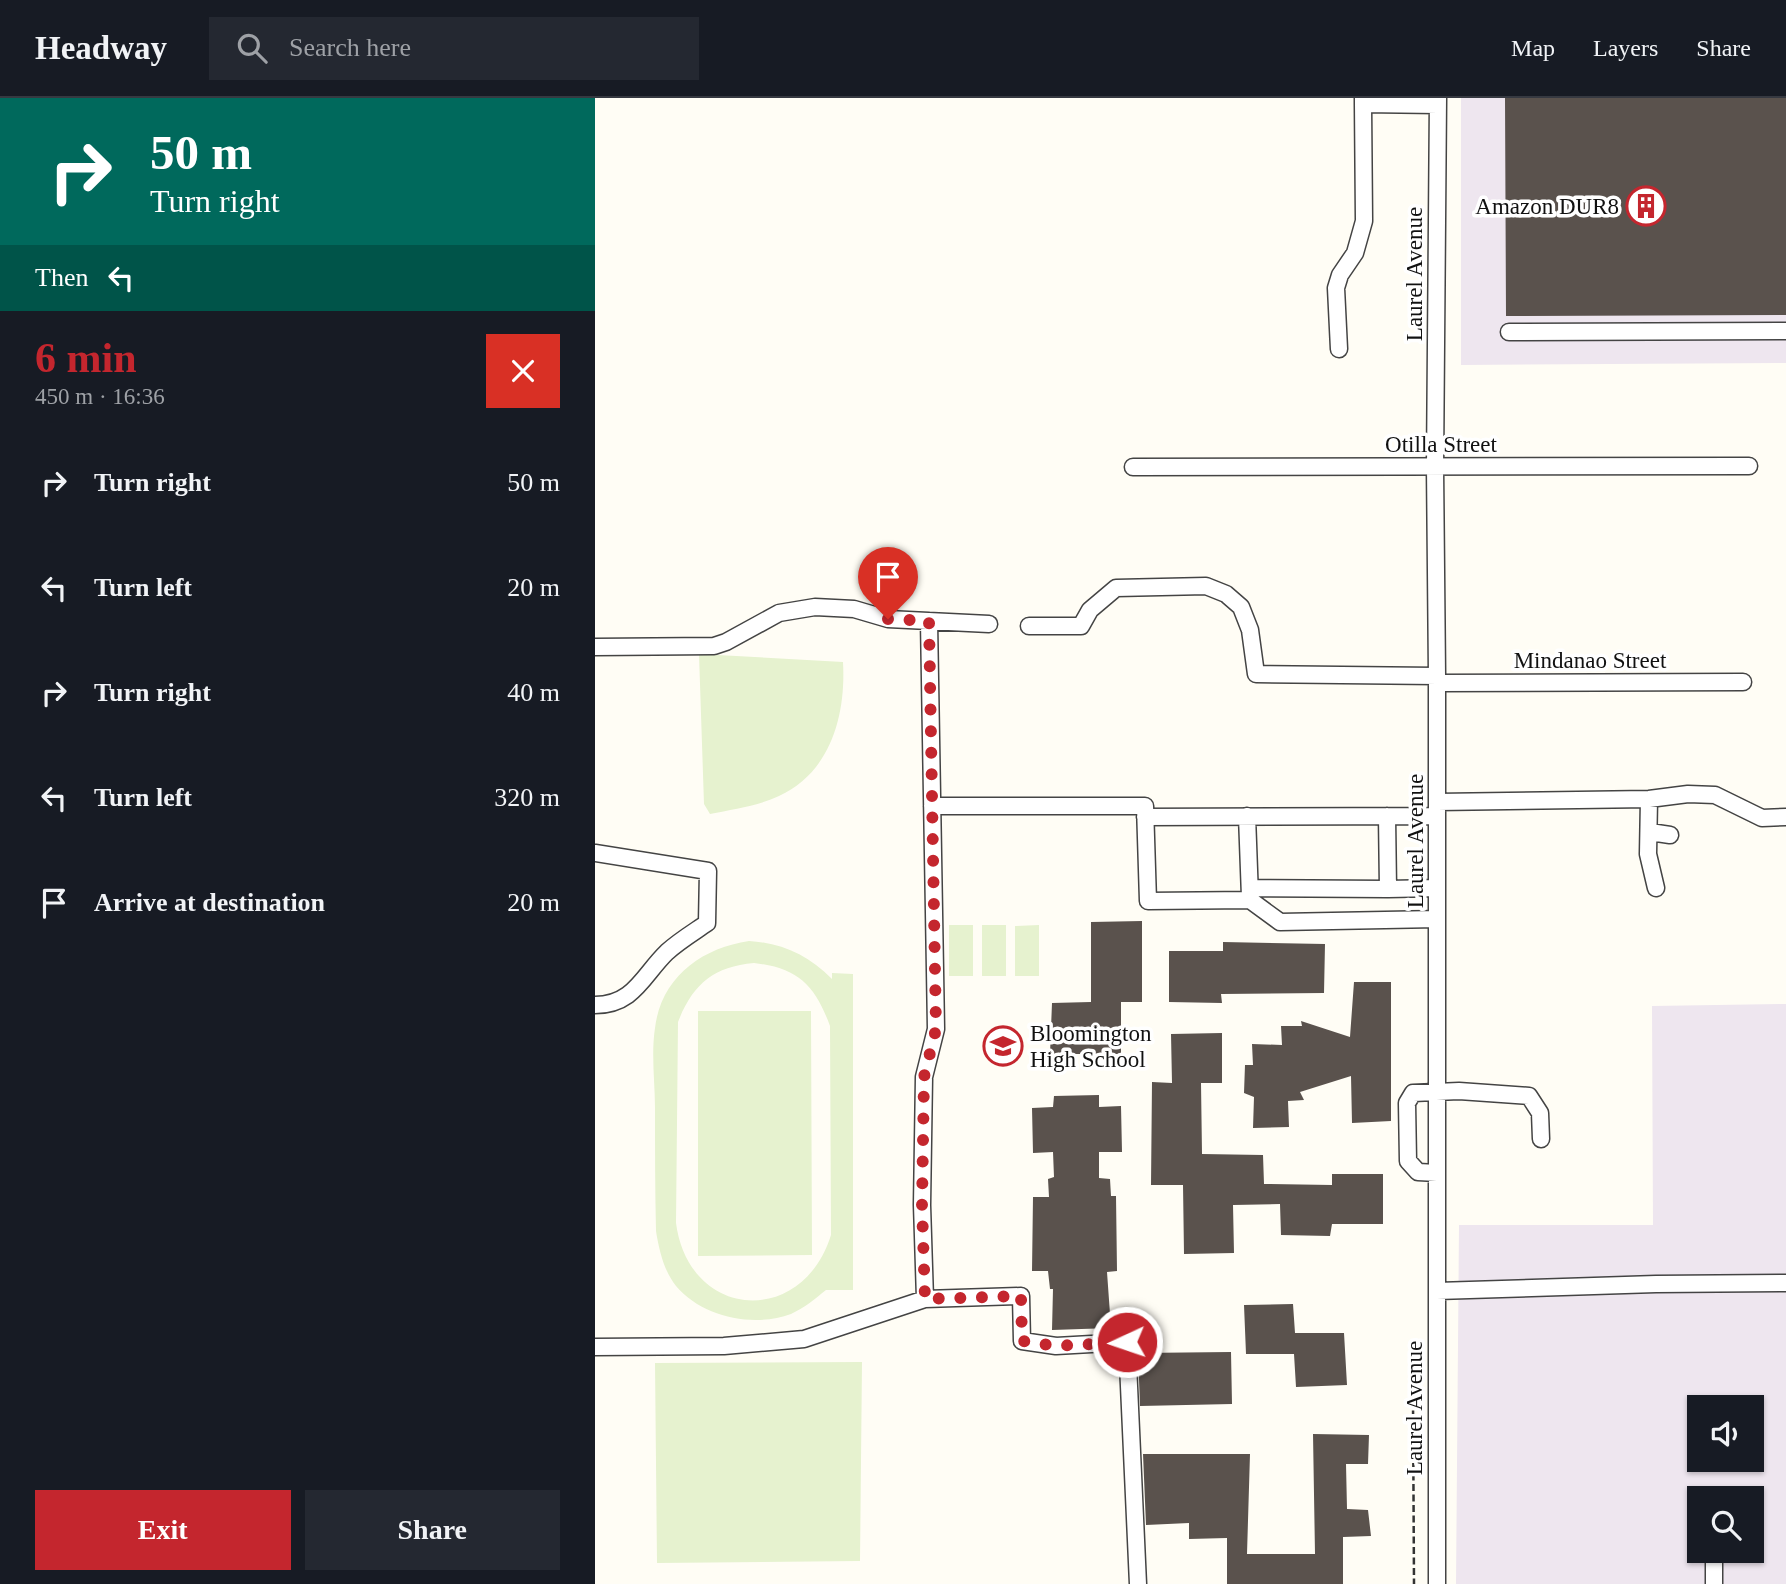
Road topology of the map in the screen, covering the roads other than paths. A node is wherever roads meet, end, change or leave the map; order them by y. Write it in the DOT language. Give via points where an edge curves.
graph roads {
  1 [pos="1363,101"];
  2 [pos="1438,101"];
  3 [pos="1786,331"];
  4 [pos="1509,332"];
  5 [pos="1339,349"];
  6 [pos="1749,466"];
  7 [pos="1133,467"];
  8 [pos="1435,467"];
  9 [pos="929,621"];
  10 [pos="989,624"];
  11 [pos="1029,626"];
  12 [pos="595,647"];
  13 [pos="1437,679"];
  14 [pos="1743,682"];
  15 [pos="1650,799"];
  16 [pos="932,806"];
  17 [pos="1437,809"];
  18 [pos="1247,816"];
  19 [pos="1387,816"];
  20 [pos="1145,817"];
  21 [pos="1786,817"];
  22 [pos="1650,832"];
  23 [pos="1670,835"];
  24 [pos="595,853"];
  25 [pos="1437,888"];
  26 [pos="1656,888"];
  27 [pos="1388,889"];
  28 [pos="1250,894"];
  29 [pos="1437,919"];
  30 [pos="595,1005"];
  31 [pos="1437,1092"];
  32 [pos="1541,1139"];
  33 [pos="1437,1173"];
  34 [pos="1786,1283"];
  35 [pos="1437,1290"];
  36 [pos="925,1299"];
  37 [pos="595,1347"];
  38 [pos="1714,1563"];
  39 [pos="1138,1584"];
  40 [pos="1437,1584"];
  41 [pos="1714,1584"];
  1 -- 2 [label="street"];
  1 -- 5 [label="street" via="1364,221 1355,253 1336,288"];
  2 -- 8 [label="street, Laurel Avenue"];
  3 -- 4 [label="street"];
  6 -- 8 [label="street, Otilla Street"];
  7 -- 8 [label="street, Otilla Street"];
  8 -- 13 [label="street, Laurel Avenue"];
  9 -- 10 [label="street"];
  9 -- 12 [label="street" via="815,607 779,613 714,646"];
  9 -- 16 [label="street"];
  11 -- 13 [label="street, Mindanao Street" via="1081,626 1090,610 1117,588 1206,586 1241,607 1251,629 1256,674"];
  13 -- 14 [label="street, Mindanao Street"];
  13 -- 17 [label="street, Laurel Avenue"];
  15 -- 17 [label="street"];
  15 -- 21 [label="street" via="1715,795 1762,818"];
  15 -- 22 [label="street"];
  16 -- 20 [label="street" via="1145,806"];
  16 -- 36 [label="street" via="936,1029 924,1077"];
  17 -- 19 [label="street"];
  17 -- 25 [label="street, Laurel Avenue"];
  18 -- 19 [label="street"];
  18 -- 20 [label="street"];
  18 -- 28 [label="street"];
  19 -- 27 [label="street"];
  20 -- 28 [label="street" via="1148,901"];
  22 -- 23 [label="street"];
  22 -- 26 [label="street" via="1648,854"];
  24 -- 30 [label="street" via="708,871 707,923 667,952 624,998"];
  25 -- 27 [label="street"];
  25 -- 29 [label="street, Laurel Avenue"];
  27 -- 28 [label="street"];
  28 -- 29 [label="street" via="1280,922"];
  29 -- 31 [label="street, Laurel Avenue"];
  31 -- 32 [label="street" via="1529,1096 1540,1113"];
  31 -- 33 [label="street, Laurel Avenue"];
  31 -- 33 [label="street" via="1413,1093 1407,1103 1408,1161 1418,1172"];
  33 -- 35 [label="street, Laurel Avenue"];
  34 -- 35 [label="street"];
  35 -- 40 [label="street, Laurel Avenue"];
  36 -- 37 [label="street" via="804,1339 724,1346"];
  36 -- 39 [label="street" via="1021,1296 1022,1341 1056,1346 1127,1342"];
  38 -- 41 [label="street"];
}
